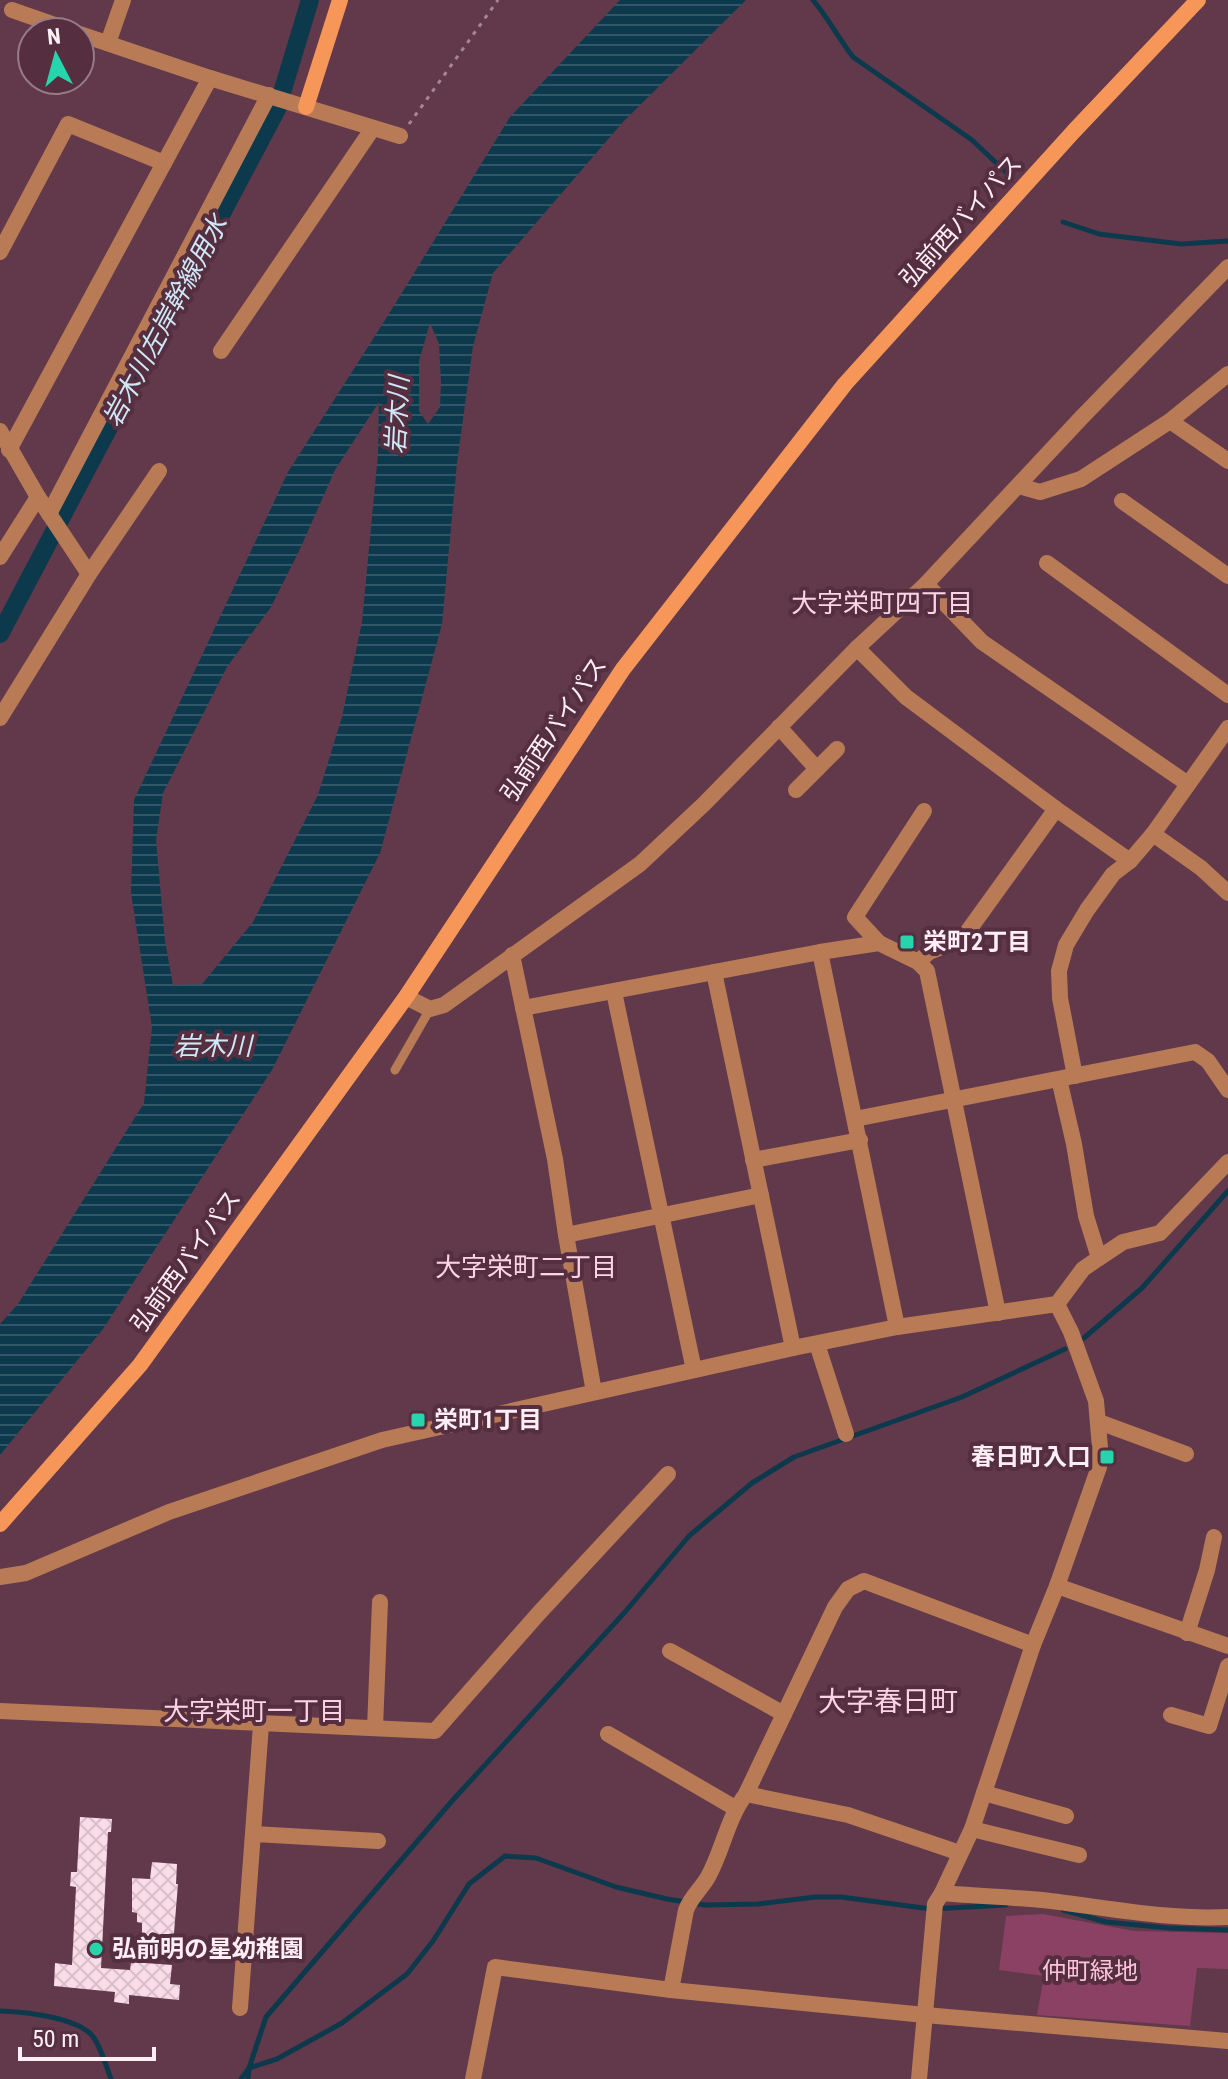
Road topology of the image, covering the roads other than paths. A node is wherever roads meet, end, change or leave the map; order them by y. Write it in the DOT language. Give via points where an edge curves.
graph roads {
  1 [pos="123,0"];
  2 [pos="340,0"];
  3 [pos="1198,0"];
  4 [pos="96,39"];
  5 [pos="108,43"];
  6 [pos="210,78"];
  7 [pos="276,97"];
  8 [pos="306,107"];
  9 [pos="373,128"];
  10 [pos="400,136"];
  11 [pos="164,163"];
  12 [pos="1,247"];
  13 [pos="1228,267"];
  14 [pos="221,351"];
  15 [pos="1228,374"];
  16 [pos="1170,421"];
  17 [pos="0,431"];
  18 [pos="9,450"];
  19 [pos="1228,461"];
  20 [pos="159,471"];
  21 [pos="1019,486"];
  22 [pos="38,497"];
  23 [pos="1122,501"];
  24 [pos="51,516"];
  25 [pos="0,557"];
  26 [pos="1047,563"];
  27 [pos="89,574"];
  28 [pos="1228,576"];
  29 [pos="926,584"];
  30 [pos="857,648"];
  31 [pos="1228,695"];
  32 [pos="0,718"];
  33 [pos="779,727"];
  34 [pos="1228,728"];
  35 [pos="837,749"];
  36 [pos="817,769"];
  37 [pos="1188,784"];
  38 [pos="796,790"];
  39 [pos="1056,809"];
  40 [pos="924,811"];
  41 [pos="1153,834"];
  42 [pos="1130,861"];
  43 [pos="1228,893"];
  44 [pos="879,943"];
  45 [pos="820,952"];
  46 [pos="512,955"];
  47 [pos="918,962"];
  48 [pos="714,972"];
  49 [pos="614,992"];
  50 [pos="406,997"];
  51 [pos="523,1008"];
  52 [pos="430,1009"];
  53 [pos="395,1070"];
  54 [pos="1067,1078"];
  55 [pos="1228,1090"];
  56 [pos="954,1100"];
  57 [pos="855,1119"];
  58 [pos="860,1140"];
  59 [pos="753,1160"];
  60 [pos="1228,1162"];
  61 [pos="761,1195"];
  62 [pos="661,1216"];
  63 [pos="566,1235"];
  64 [pos="1099,1258"];
  65 [pos="1057,1304"];
  66 [pos="998,1313"];
  67 [pos="897,1327"];
  68 [pos="817,1344"];
  69 [pos="793,1348"];
  70 [pos="694,1370"];
  71 [pos="594,1392"];
  72 [pos="1099,1422"];
  73 [pos="846,1434"];
  74 [pos="1186,1454"];
  75 [pos="668,1474"];
  76 [pos="0,1524"];
  77 [pos="1214,1537"];
  78 [pos="0,1577"];
  79 [pos="1057,1586"];
  80 [pos="380,1602"];
  81 [pos="1187,1633"];
  82 [pos="1033,1645"];
  83 [pos="1228,1646"];
  84 [pos="670,1651"];
  85 [pos="1228,1666"];
  86 [pos="0,1711"];
  87 [pos="784,1714"];
  88 [pos="1171,1715"];
  89 [pos="261,1725"];
  90 [pos="375,1728"];
  91 [pos="608,1734"];
  92 [pos="984,1793"];
  93 [pos="746,1794"];
  94 [pos="735,1808"];
  95 [pos="1066,1816"];
  96 [pos="972,1829"];
  97 [pos="253,1834"];
  98 [pos="378,1841"];
  99 [pos="960,1853"];
  100 [pos="1079,1855"];
  101 [pos="936,1905"];
  102 [pos="1228,1917"];
  103 [pos="671,1990"];
  104 [pos="240,2008"];
  105 [pos="925,2015"];
  106 [pos="1228,2041"];
  107 [pos="473,2079"];
  108 [pos="919,2079"];
  1 -- 5 [label="street"];
  2 -- 8 [label="street"];
  3 -- 50 [label="street, 弘前西バイパス" via="845,384 623,669"];
  4 -- 5 [label="street"];
  5 -- 6 [label="street"];
  6 -- 7 [label="street"];
  6 -- 11 [label="street"];
  7 -- 8 [label="street"];
  7 -- 24 [label="street"];
  8 -- 9 [label="street"];
  9 -- 10 [label="street"];
  9 -- 14 [label="street"];
  11 -- 12 [label="street" via="68,124"];
  11 -- 18 [label="street"];
  13 -- 21 [label="street"];
  15 -- 16 [label="street"];
  16 -- 19 [label="street"];
  16 -- 21 [label="street" via="1081,479 1040,492"];
  17 -- 18 [label="street"];
  18 -- 22 [label="street"];
  20 -- 27 [label="street"];
  21 -- 29 [label="street"];
  22 -- 24 [label="street"];
  22 -- 25 [label="street"];
  23 -- 28 [label="street"];
  24 -- 27 [label="street"];
  26 -- 31 [label="street"];
  27 -- 32 [label="street"];
  29 -- 30 [label="street"];
  29 -- 37 [label="street" via="982,642"];
  30 -- 33 [label="street"];
  30 -- 39 [label="street" via="906,697"];
  33 -- 36 [label="street"];
  33 -- 46 [label="street" via="640,864"];
  34 -- 37 [label="street"];
  35 -- 36 [label="street"];
  36 -- 38 [label="street"];
  37 -- 41 [label="street"];
  39 -- 42 [label="street"];
  39 -- 47 [label="street" via="963,938"];
  40 -- 44 [label="street" via="855,917"];
  41 -- 42 [label="street"];
  41 -- 43 [label="street"];
  42 -- 54 [label="street" via="1113,874 1066,945 1059,971"];
  44 -- 45 [label="street"];
  44 -- 47 [label="street"];
  45 -- 48 [label="street"];
  45 -- 57 [label="street"];
  46 -- 51 [label="street"];
  46 -- 52 [label="street" via="444,1005"];
  47 -- 56 [label="street" via="927,971"];
  48 -- 49 [label="street"];
  48 -- 59 [label="street"];
  49 -- 51 [label="street"];
  49 -- 62 [label="street"];
  50 -- 52 [label="street"];
  50 -- 76 [label="street, 弘前西バイパス" via="140,1365"];
  51 -- 63 [label="street"];
  52 -- 53 [label="lane"];
  54 -- 55 [label="street" via="1195,1052"];
  54 -- 56 [label="street"];
  54 -- 64 [label="street" via="1086,1216"];
  56 -- 57 [label="street"];
  56 -- 66 [label="street"];
  57 -- 58 [label="street"];
  58 -- 59 [label="street"];
  58 -- 67 [label="street"];
  59 -- 61 [label="street"];
  60 -- 64 [label="street" via="1160,1233 1123,1242"];
  61 -- 62 [label="street"];
  61 -- 69 [label="street"];
  62 -- 63 [label="street"];
  62 -- 70 [label="street"];
  63 -- 71 [label="street"];
  64 -- 65 [label="street" via="1083,1269"];
  65 -- 66 [label="street"];
  65 -- 72 [label="street" via="1096,1401"];
  66 -- 67 [label="street"];
  67 -- 68 [label="street"];
  68 -- 69 [label="street"];
  68 -- 73 [label="street"];
  69 -- 70 [label="street"];
  70 -- 71 [label="street"];
  71 -- 78 [label="street" via="382,1440 169,1512 26,1573"];
  72 -- 74 [label="street"];
  72 -- 79 [label="street" via="1099,1467"];
  75 -- 90 [label="street" via="435,1731"];
  77 -- 81 [label="street"];
  79 -- 81 [label="street"];
  79 -- 82 [label="street"];
  80 -- 90 [label="street"];
  81 -- 83 [label="street"];
  82 -- 87 [label="street" via="864,1581 848,1589 835,1607"];
  82 -- 92 [label="street"];
  84 -- 87 [label="street"];
  85 -- 88 [label="street" via="1209,1726"];
  86 -- 89 [label="street"];
  87 -- 93 [label="street"];
  89 -- 90 [label="street"];
  89 -- 97 [label="street"];
  91 -- 94 [label="street"];
  92 -- 95 [label="street"];
  92 -- 96 [label="street"];
  93 -- 94 [label="street"];
  93 -- 99 [label="street" via="848,1815"];
  94 -- 103 [label="street" via="707,1877 688,1905"];
  96 -- 99 [label="street"];
  96 -- 100 [label="street"];
  97 -- 98 [label="street"];
  97 -- 104 [label="street"];
  99 -- 101 [label="street"];
  101 -- 102 [label="street" via="1039,1900 1166,1917"];
  101 -- 105 [label="street"];
  103 -- 105 [label="street"];
  103 -- 107 [label="street" via="495,1967"];
  105 -- 106 [label="street"];
  105 -- 108 [label="street"];
}
